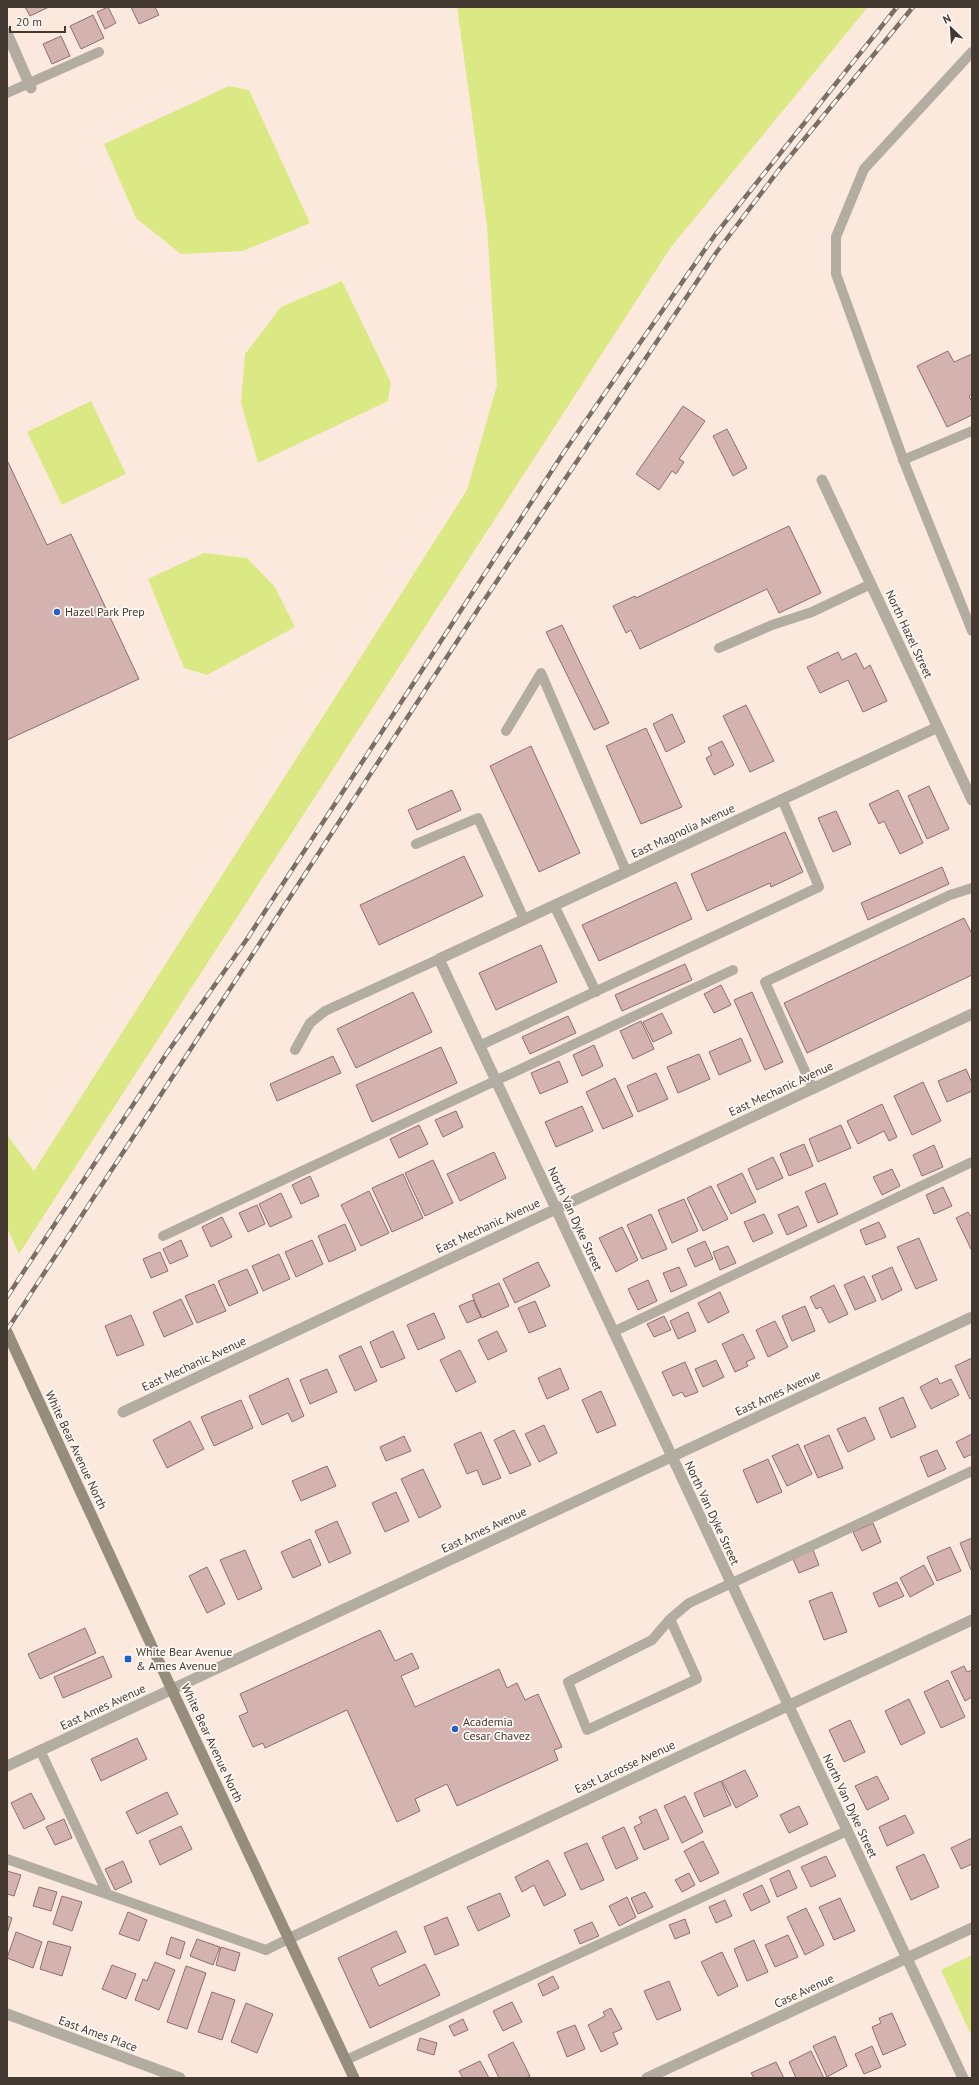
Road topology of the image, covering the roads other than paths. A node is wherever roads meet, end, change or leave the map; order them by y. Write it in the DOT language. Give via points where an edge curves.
graph roads {
  1 [pos="7,33"];
  2 [pos="99,52"];
  3 [pos="972,52"];
  4 [pos="30,85"];
  5 [pos="7,93"];
  6 [pos="972,431"];
  7 [pos="903,460"];
  8 [pos="822,480"];
  9 [pos="871,584"];
  10 [pos="972,631"];
  11 [pos="719,648"];
  12 [pos="938,727"];
  13 [pos="506,731"];
  14 [pos="782,799"];
  15 [pos="972,800"];
  16 [pos="416,844"];
  17 [pos="626,871"];
  18 [pos="972,888"];
  19 [pos="554,905"];
  20 [pos="524,919"];
  21 [pos="439,958"];
  22 [pos="733,970"];
  23 [pos="596,992"];
  24 [pos="972,1014"];
  25 [pos="479,1046"];
  26 [pos="295,1050"];
  27 [pos="496,1080"];
  28 [pos="813,1088"];
  29 [pos="972,1162"];
  30 [pos="556,1209"];
  31 [pos="164,1236"];
  32 [pos="972,1317"];
  33 [pos="7,1332"];
  34 [pos="613,1332"];
  35 [pos="123,1412"];
  36 [pos="672,1457"];
  37 [pos="972,1471"];
  38 [pos="731,1584"];
  39 [pos="670,1619"];
  40 [pos="972,1620"];
  41 [pos="172,1690"];
  42 [pos="788,1706"];
  43 [pos="40,1750"];
  44 [pos="7,1766"];
  45 [pos="848,1831"];
  46 [pos="7,1859"];
  47 [pos="107,1893"];
  48 [pos="972,1928"];
  49 [pos="290,1938"];
  50 [pos="907,1958"];
  51 [pos="7,2014"];
  52 [pos="346,2060"];
  53 [pos="180,2078"];
  54 [pos="354,2078"];
  55 [pos="647,2078"];
  56 [pos="963,2078"];
  1 -- 4 [label="street"];
  2 -- 4 [label="lane"];
  3 -- 7 [label="lane" via="864,169 836,237 836,274"];
  4 -- 5 [label="lane"];
  6 -- 7 [label="lane"];
  7 -- 10 [label="lane"];
  8 -- 9 [label="street, North Hazel Street"];
  9 -- 11 [label="lane" via="812,612 772,625"];
  9 -- 12 [label="street, North Hazel Street"];
  12 -- 14 [label="street, East Magnolia Avenue"];
  12 -- 15 [label="street, North Hazel Street"];
  13 -- 17 [label="lane" via="541,673"];
  14 -- 17 [label="street, East Magnolia Avenue"];
  14 -- 23 [label="lane" via="819,887"];
  16 -- 20 [label="lane" via="478,818"];
  17 -- 19 [label="street, East Magnolia Avenue"];
  18 -- 28 [label="lane" via="950,895 765,982"];
  19 -- 20 [label="street, East Magnolia Avenue"];
  19 -- 23 [label="lane"];
  20 -- 21 [label="street, East Magnolia Avenue"];
  21 -- 25 [label="street, North Van Dyke Street"];
  21 -- 26 [label="lane" via="325,1011 310,1023"];
  22 -- 27 [label="lane"];
  23 -- 25 [label="lane"];
  24 -- 28 [label="street, East Mechanic Avenue"];
  25 -- 27 [label="street, North Van Dyke Street"];
  27 -- 30 [label="street, North Van Dyke Street"];
  27 -- 31 [label="lane"];
  28 -- 30 [label="street, East Mechanic Avenue"];
  29 -- 34 [label="lane"];
  30 -- 34 [label="street, North Van Dyke Street"];
  30 -- 35 [label="street, East Mechanic Avenue"];
  32 -- 36 [label="street, East Ames Avenue"];
  33 -- 41 [label="main road, White Bear Avenue North"];
  34 -- 36 [label="street, North Van Dyke Street"];
  36 -- 38 [label="street, North Van Dyke Street"];
  36 -- 41 [label="street, East Ames Avenue"];
  37 -- 38 [label="lane"];
  38 -- 39 [label="lane" via="689,1603"];
  38 -- 42 [label="street, North Van Dyke Street"];
  39 -- 39 [label="lane" via="652,1640 568,1682 587,1730 697,1679"];
  40 -- 42 [label="street, East Lacrosse Avenue"];
  41 -- 43 [label="street, East Ames Avenue"];
  41 -- 49 [label="main road, White Bear Avenue North"];
  42 -- 45 [label="street, North Van Dyke Street"];
  42 -- 49 [label="street, East Lacrosse Avenue"];
  43 -- 44 [label="street, East Ames Avenue"];
  43 -- 47 [label="lane"];
  45 -- 50 [label="street, North Van Dyke Street"];
  45 -- 52 [label="lane"];
  46 -- 47 [label="lane"];
  47 -- 49 [label="lane" via="266,1950"];
  48 -- 50 [label="street, Case Avenue"];
  49 -- 52 [label="main road, White Bear Avenue North"];
  50 -- 55 [label="street, Case Avenue"];
  50 -- 56 [label="street, North Van Dyke Street"];
  51 -- 53 [label="street, East Ames Place"];
  52 -- 54 [label="main road, White Bear Avenue North"];
}
